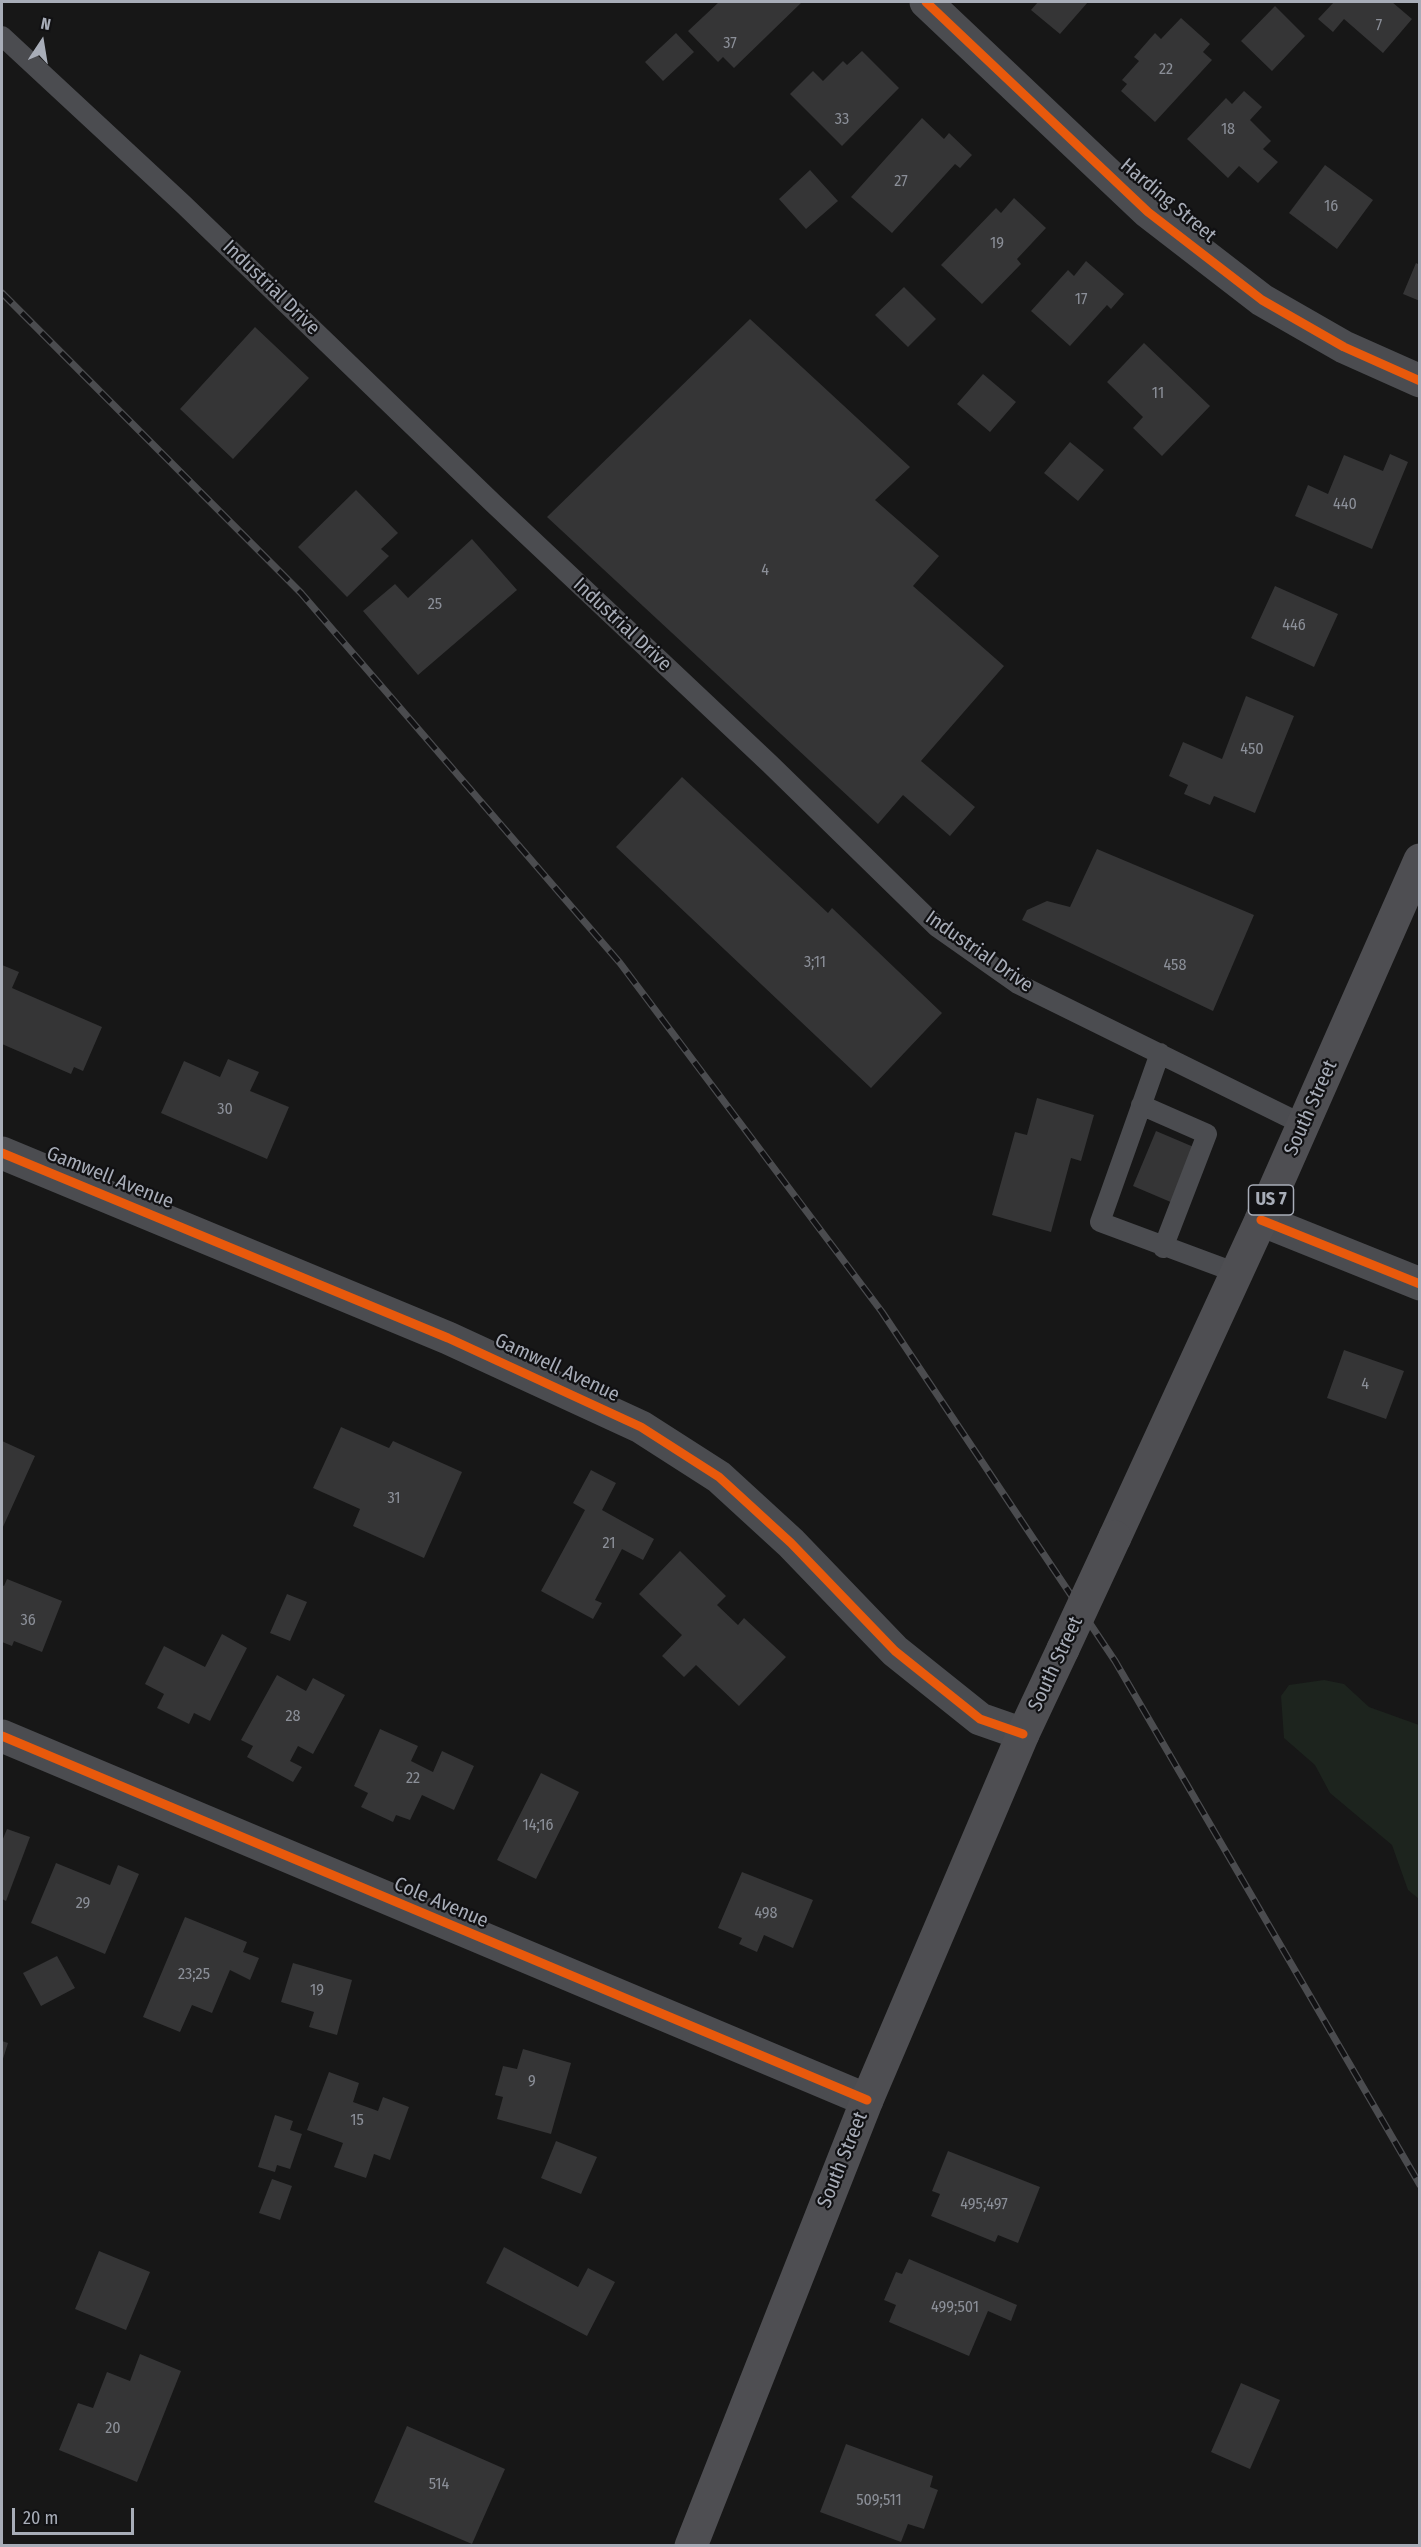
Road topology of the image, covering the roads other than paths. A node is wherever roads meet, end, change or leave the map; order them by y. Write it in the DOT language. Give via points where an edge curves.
graph roads {
  1 [pos="926,2"];
  2 [pos="2,36"];
  3 [pos="1419,381"];
  4 [pos="1419,860"];
  5 [pos="1160,1053"];
  6 [pos="1141,1105"];
  7 [pos="1304,1125"];
  8 [pos="2,1153"];
  9 [pos="1262,1220"];
  10 [pos="1164,1248"];
  11 [pos="1237,1274"];
  12 [pos="1419,1284"];
  13 [pos="1023,1734"];
  14 [pos="2,1736"];
  15 [pos="867,2100"];
  16 [pos="691,2546"];
  1 -- 3 [label="street, Harding Street" via="1148,212 1262,300 1344,347"];
  2 -- 5 [label="lane, Industrial Drive" via="183,204 937,927 1018,984"];
  4 -- 7 [label="highway, South Street / US 7"];
  5 -- 6 [label="lane"];
  5 -- 7 [label="lane, Industrial Drive"];
  6 -- 10 [label="lane" via="1100,1222"];
  6 -- 10 [label="lane" via="1207,1134"];
  7 -- 9 [label="highway, South Street / US 7"];
  8 -- 13 [label="street, Gamwell Avenue" via="447,1338 641,1427 720,1477 791,1543 895,1651 980,1719"];
  9 -- 11 [label="highway, South Street / US 7"];
  9 -- 12 [label="street"];
  10 -- 11 [label="lane"];
  11 -- 13 [label="highway, South Street / US 7, bridge"];
  13 -- 15 [label="highway, South Street / US 7"];
  14 -- 15 [label="street, Cole Avenue"];
  15 -- 16 [label="highway, South Street / US 7"];
}
